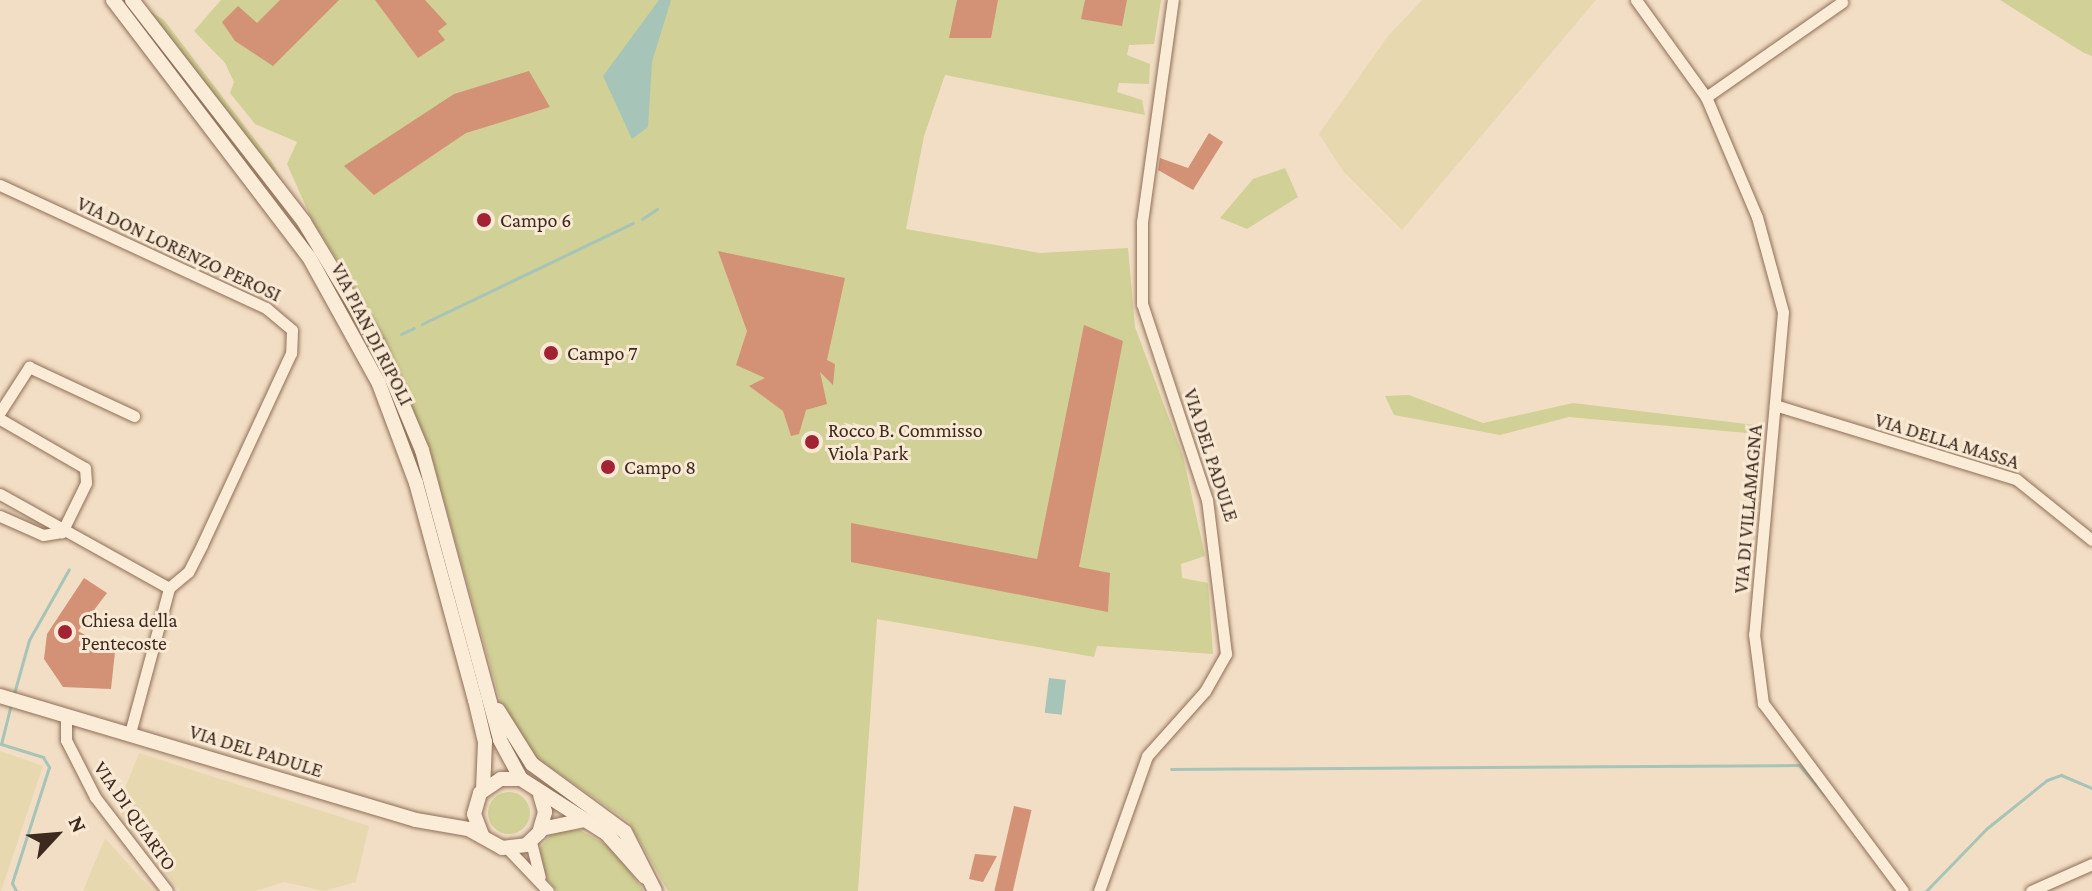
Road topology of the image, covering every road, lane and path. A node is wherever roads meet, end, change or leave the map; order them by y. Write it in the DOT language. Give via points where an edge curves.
graph roads {
  1 [pos="113,0"];
  2 [pos="132,0"];
  3 [pos="1173,0"];
  4 [pos="1636,0"];
  5 [pos="1842,2"];
  6 [pos="1706,97"];
  7 [pos="0,185"];
  8 [pos="1775,405"];
  9 [pos="0,412"];
  10 [pos="134,416"];
  11 [pos="0,419"];
  12 [pos="0,494"];
  13 [pos="0,516"];
  14 [pos="62,532"];
  15 [pos="2092,540"];
  16 [pos="169,588"];
  17 [pos="488,690"];
  18 [pos="0,696"];
  19 [pos="66,715"];
  20 [pos="130,733"];
  21 [pos="521,779"];
  22 [pos="483,789"];
  23 [pos="540,795"];
  24 [pos="474,808"];
  25 [pos="585,820"];
  26 [pos="436,822"];
  27 [pos="541,829"];
  28 [pos="482,835"];
  29 [pos="531,842"];
  30 [pos="508,849"];
  31 [pos="2092,864"];
  32 [pos="167,891"];
  33 [pos="548,891"];
  34 [pos="655,891"];
  35 [pos="1099,891"];
  36 [pos="1903,891"];
  37 [pos="2031,891"];
  1 -- 22 [label="main road, VIA PIAN DI RIPOLI" via="309,257 379,384 416,483 471,686 485,742"];
  2 -- 17 [label="main road, VIA PIAN DI RIPOLI" via="304,222 377,343 422,450"];
  3 -- 35 [label="street, VIA DEL PADULE" via="1142,222 1142,304 1207,500 1226,654 1205,691 1147,756"];
  4 -- 6 [label="street, VIA DI VILLAMAGNA"];
  5 -- 6 [label="street"];
  6 -- 8 [label="street, VIA DI VILLAMAGNA" via="1774,274 1783,312"];
  7 -- 16 [label="street, VIA DON LORENZO PEROSI" via="266,308 292,330 291,353 202,545 188,572"];
  8 -- 15 [label="street, VIA DELLA MASSA" via="2016,479"];
  8 -- 36 [label="street, VIA DI VILLAMAGNA" via="1754,634 1763,703"];
  9 -- 10 [label="street" via="29,367"];
  11 -- 14 [label="street" via="85,468 86,483"];
  12 -- 14 [label="street" via="53,518"];
  13 -- 14 [label="street" via="43,535"];
  14 -- 16 [label="street"];
  16 -- 20 [label="street"];
  17 -- 21 [label="main road, VIA PIAN DI RIPOLI" via="500,740"];
  17 -- 34 [label="main road, VIA PIAN DI RIPOLI" via="532,764 625,832"];
  18 -- 19 [label="main road, VIA DEL PADULE"];
  19 -- 20 [label="main road, VIA DEL PADULE"];
  19 -- 32 [label="street, VIA DI QUARTO" via="66,740 95,797"];
  20 -- 26 [label="main road, VIA DEL PADULE"];
  21 -- 22 [label="main road" via="501,779"];
  21 -- 23 [label="main road"];
  22 -- 24 [label="main road"];
  23 -- 25 [label="main road"];
  23 -- 27 [label="main road"];
  24 -- 26 [label="main road"];
  24 -- 28 [label="main road"];
  25 -- 27 [label="main road"];
  25 -- 34 [label="main road" via="617,842"];
  26 -- 28 [label="main road, VIA DEL PADULE"];
  27 -- 29 [label="main road"];
  28 -- 30 [label="main road, VIA DEL PADULE"];
  29 -- 30 [label="main road"];
  29 -- 33 [label="street, VIA DEL PADULE" via="533,865"];
  30 -- 33 [label="street, VIA DEL PADULE"];
  31 -- 37 [label="street"];
}
